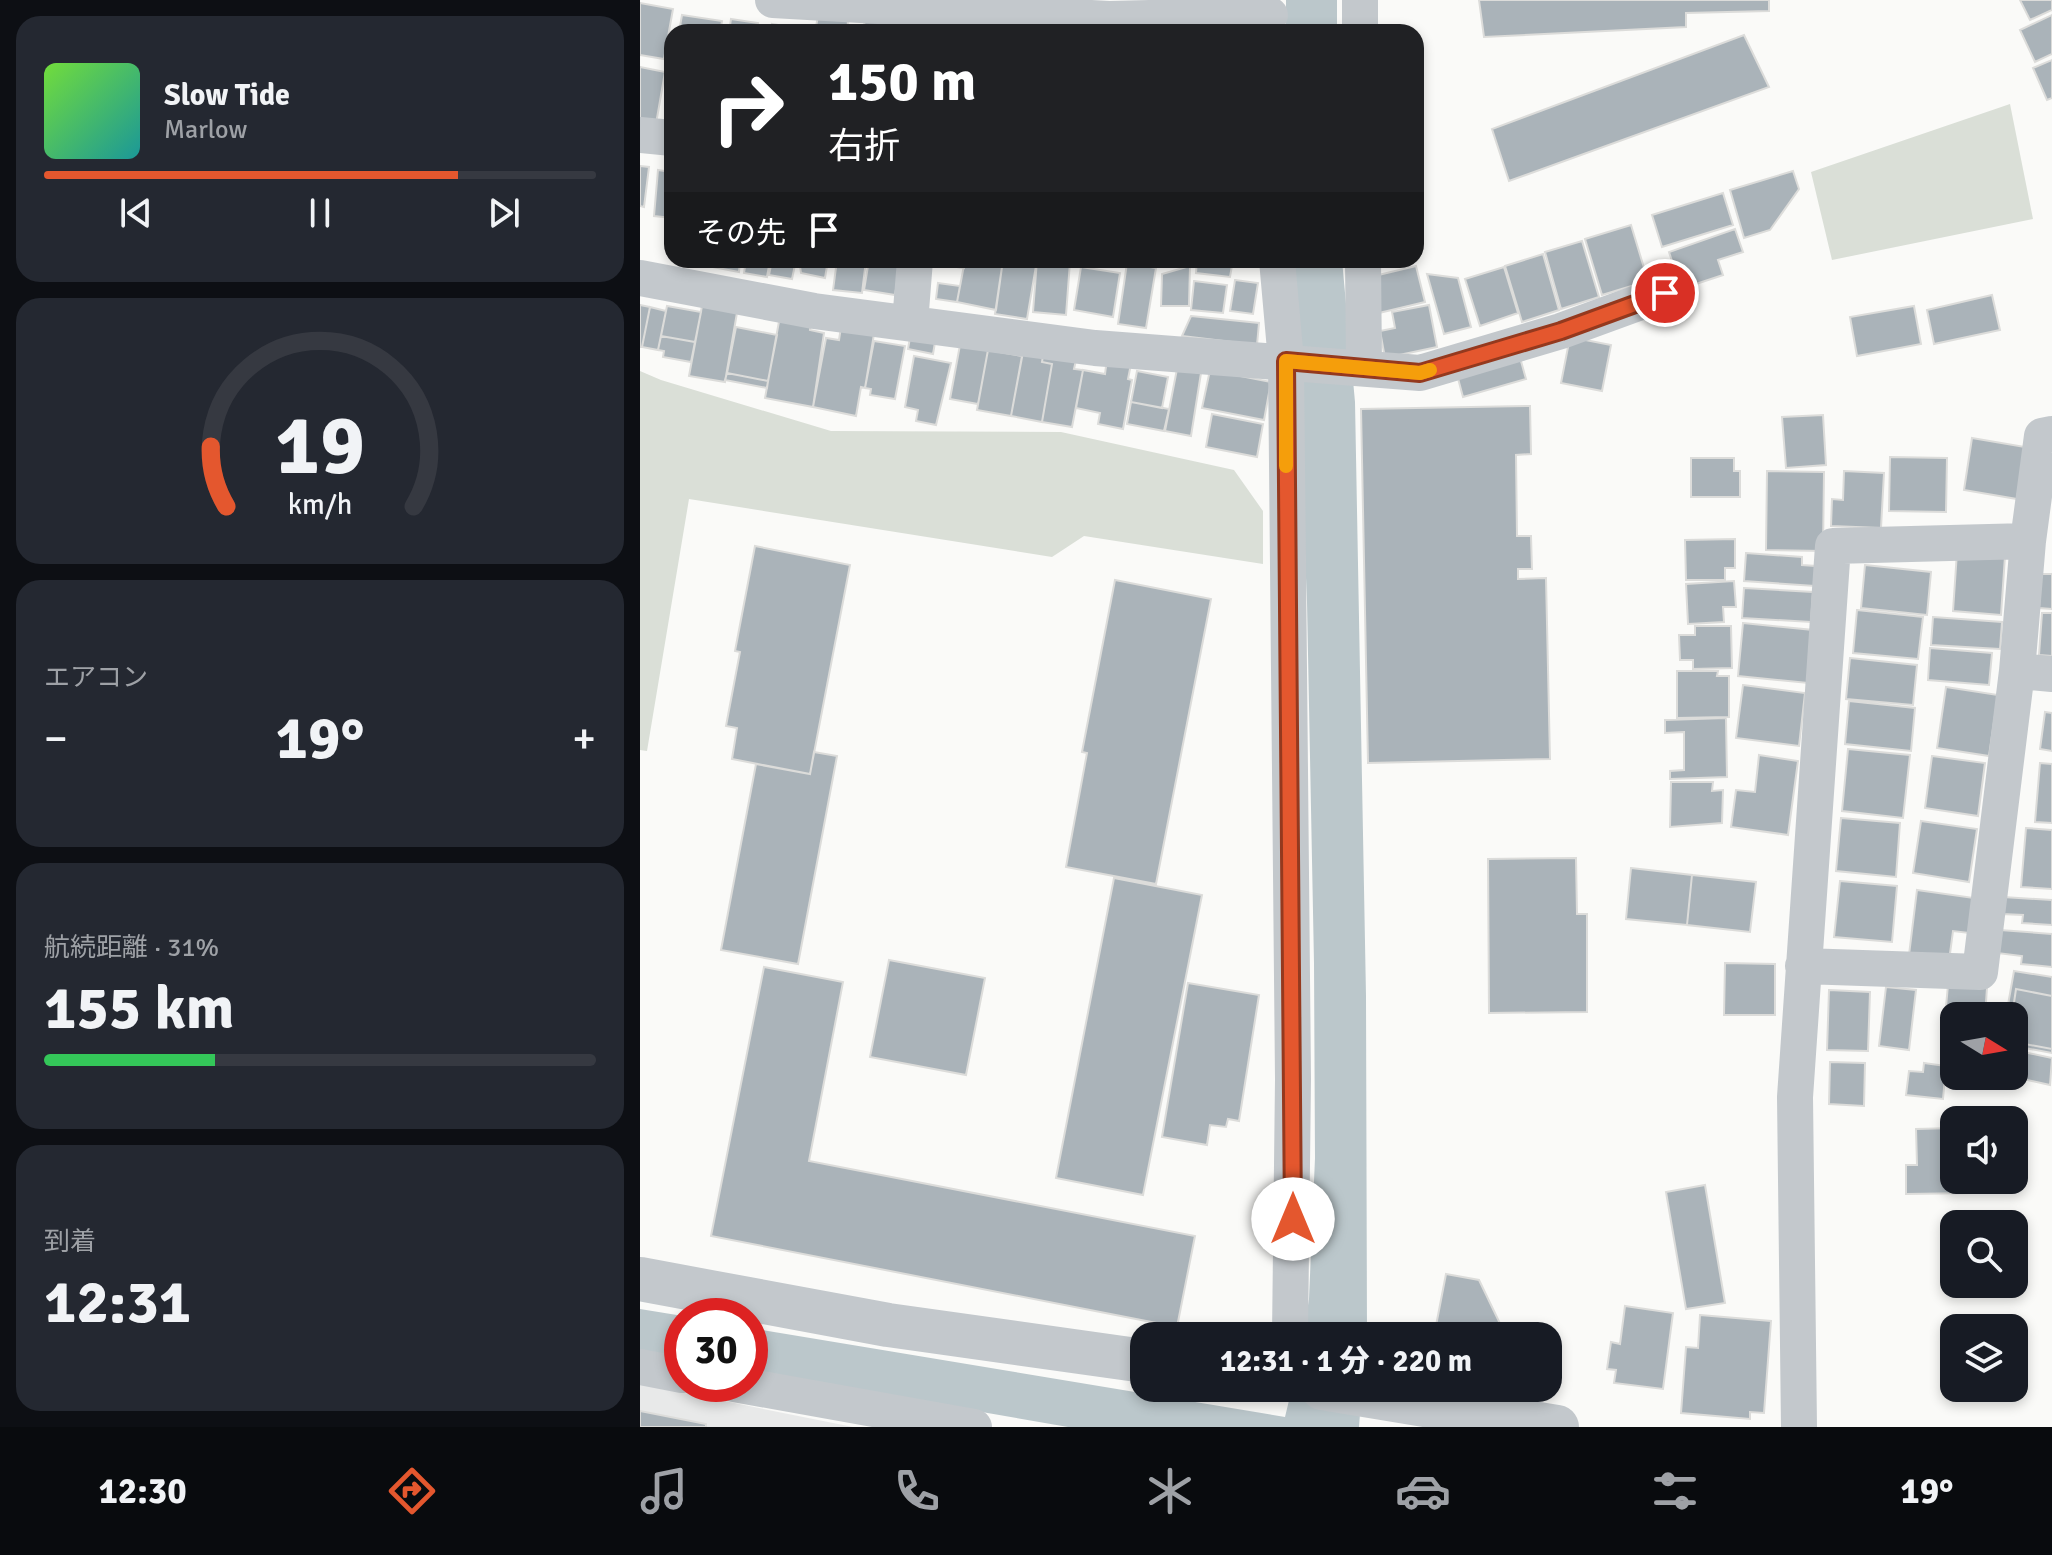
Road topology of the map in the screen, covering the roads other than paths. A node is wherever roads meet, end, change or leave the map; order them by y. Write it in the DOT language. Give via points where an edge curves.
graph roads {
  1 [pos="773,0"];
  2 [pos="1360,0"];
  3 [pos="927,14"];
  4 [pos="1270,16"];
  5 [pos="1360,24"];
  6 [pos="640,135"];
  7 [pos="664,137"];
  8 [pos="914,268"];
  9 [pos="1278,268"];
  10 [pos="1363,268"];
  11 [pos="640,278"];
  12 [pos="1665,293"];
  13 [pos="910,323"];
  14 [pos="1286,361"];
  15 [pos="1364,366"];
  16 [pos="2052,434"];
  17 [pos="2028,541"];
  18 [pos="2035,672"];
  19 [pos="1803,966"];
  20 [pos="640,1279"];
  21 [pos="1290,1322"];
  22 [pos="1130,1359"];
  23 [pos="640,1367"];
  24 [pos="664,1372"];
  25 [pos="768,1390"];
  26 [pos="1402,1402"];
  27 [pos="974,1427"];
  28 [pos="1557,1427"];
  29 [pos="1799,1427"];
  1 -- 3 [label="street"];
  2 -- 5 [label="street"];
  3 -- 4 [label="street"];
  6 -- 7 [label="street"];
  8 -- 13 [label="street"];
  9 -- 14 [label="street"];
  10 -- 15 [label="street"];
  11 -- 13 [label="street"];
  12 -- 15 [label="street" via="1420,373"];
  13 -- 14 [label="street" via="1095,348"];
  14 -- 15 [label="street"];
  14 -- 21 [label="street"];
  16 -- 17 [label="street" via="2042,436"];
  17 -- 18 [label="street"];
  17 -- 19 [label="street" via="1833,546"];
  18 -- 19 [label="street" via="1980,972"];
  19 -- 29 [label="street" via="1795,1097"];
  20 -- 22 [label="street" via="888,1325"];
  23 -- 24 [label="street"];
  25 -- 27 [label="street"];
  26 -- 28 [label="street"];
}
